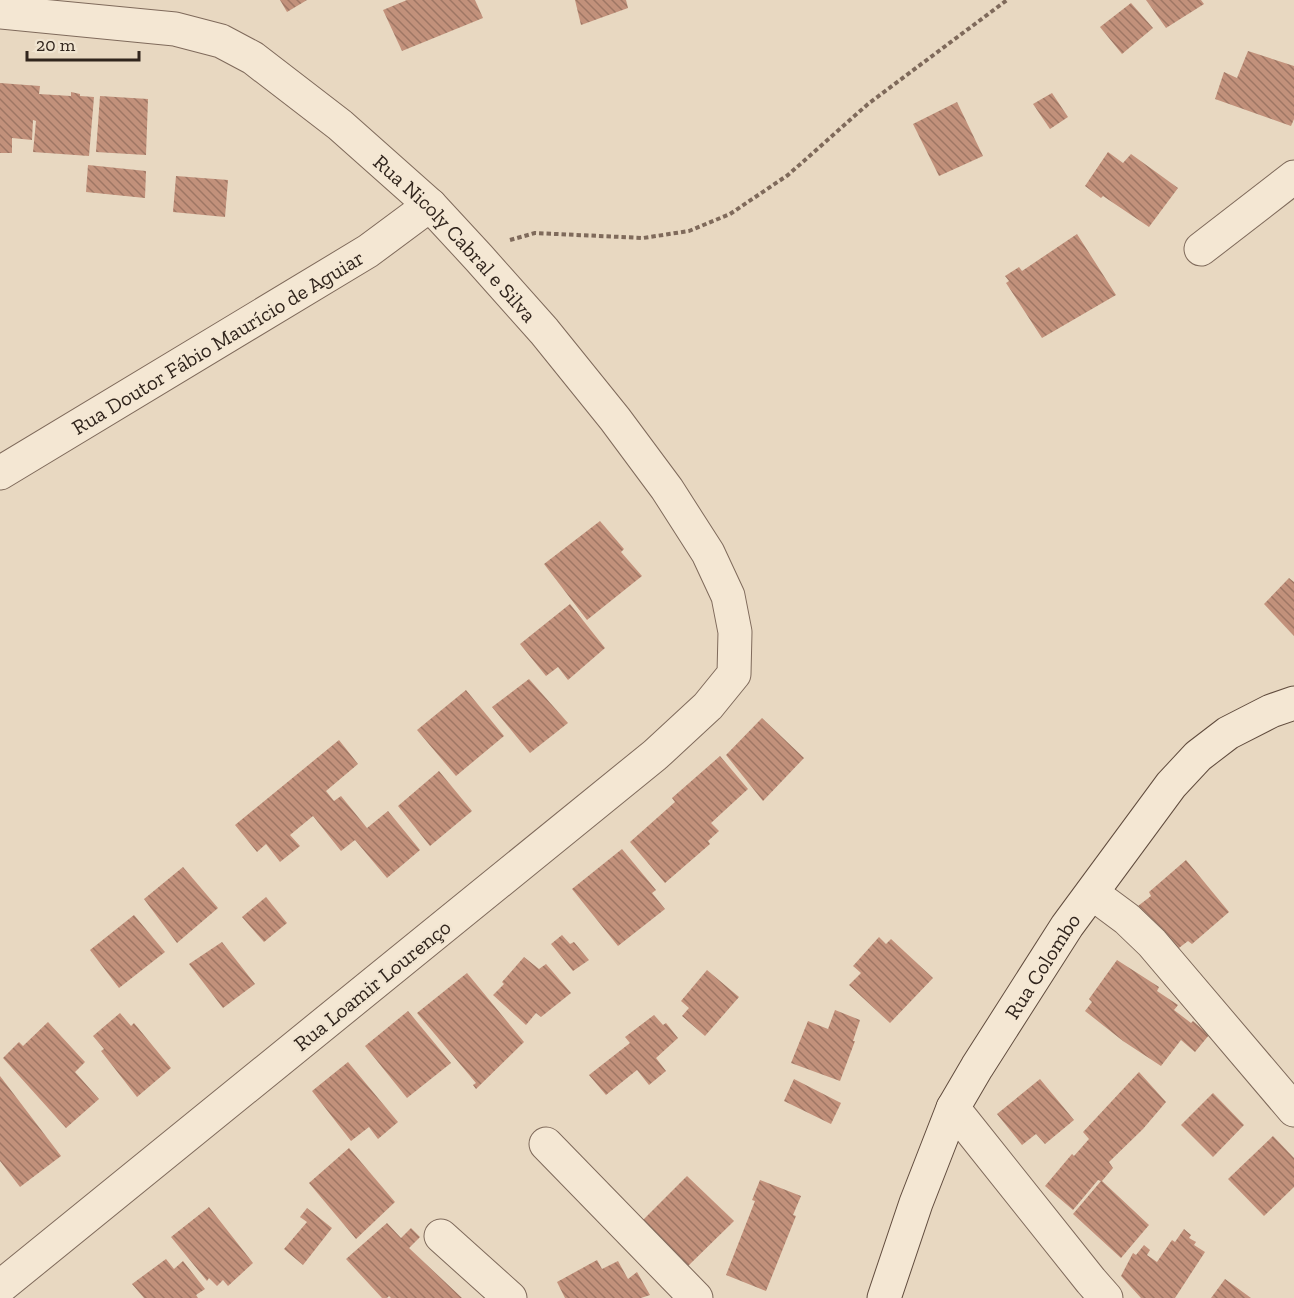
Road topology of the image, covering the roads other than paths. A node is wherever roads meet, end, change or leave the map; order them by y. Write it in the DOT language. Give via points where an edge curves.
graph roads {
  1 [pos="0,12"];
  2 [pos="1294,177"];
  3 [pos="430,205"];
  4 [pos="1201,249"];
  5 [pos="0,473"];
  6 [pos="734,674"];
  7 [pos="1294,704"];
  8 [pos="1092,892"];
  9 [pos="953,1108"];
  10 [pos="1294,1110"];
  11 [pos="546,1143"];
  12 [pos="441,1236"];
  13 [pos="0,1287"];
  14 [pos="510,1298"];
  15 [pos="696,1298"];
  16 [pos="884,1298"];
  17 [pos="1106,1298"];
  1 -- 3 [label="street, Rua Nicoly Cabral e Silva" via="175,29 220,40 292,87"];
  2 -- 4 [label="street"];
  3 -- 5 [label="street, Rua Doutor Fábio Maurício de Aguiar" via="368,251"];
  3 -- 6 [label="street, Rua Nicoly Cabral e Silva" via="544,332 667,489 708,553 728,596 735,632"];
  6 -- 13 [label="street, Rua Loamir Lourenço" via="708,706 655,755"];
  7 -- 8 [label="street, Rua Colombo" via="1228,733 1198,756 1170,785"];
  8 -- 9 [label="street, Rua Colombo"];
  8 -- 10 [label="street" via="1152,943"];
  9 -- 16 [label="street, Rua Colombo"];
  9 -- 17 [label="street"];
  11 -- 15 [label="street"];
  12 -- 14 [label="street"];
}
